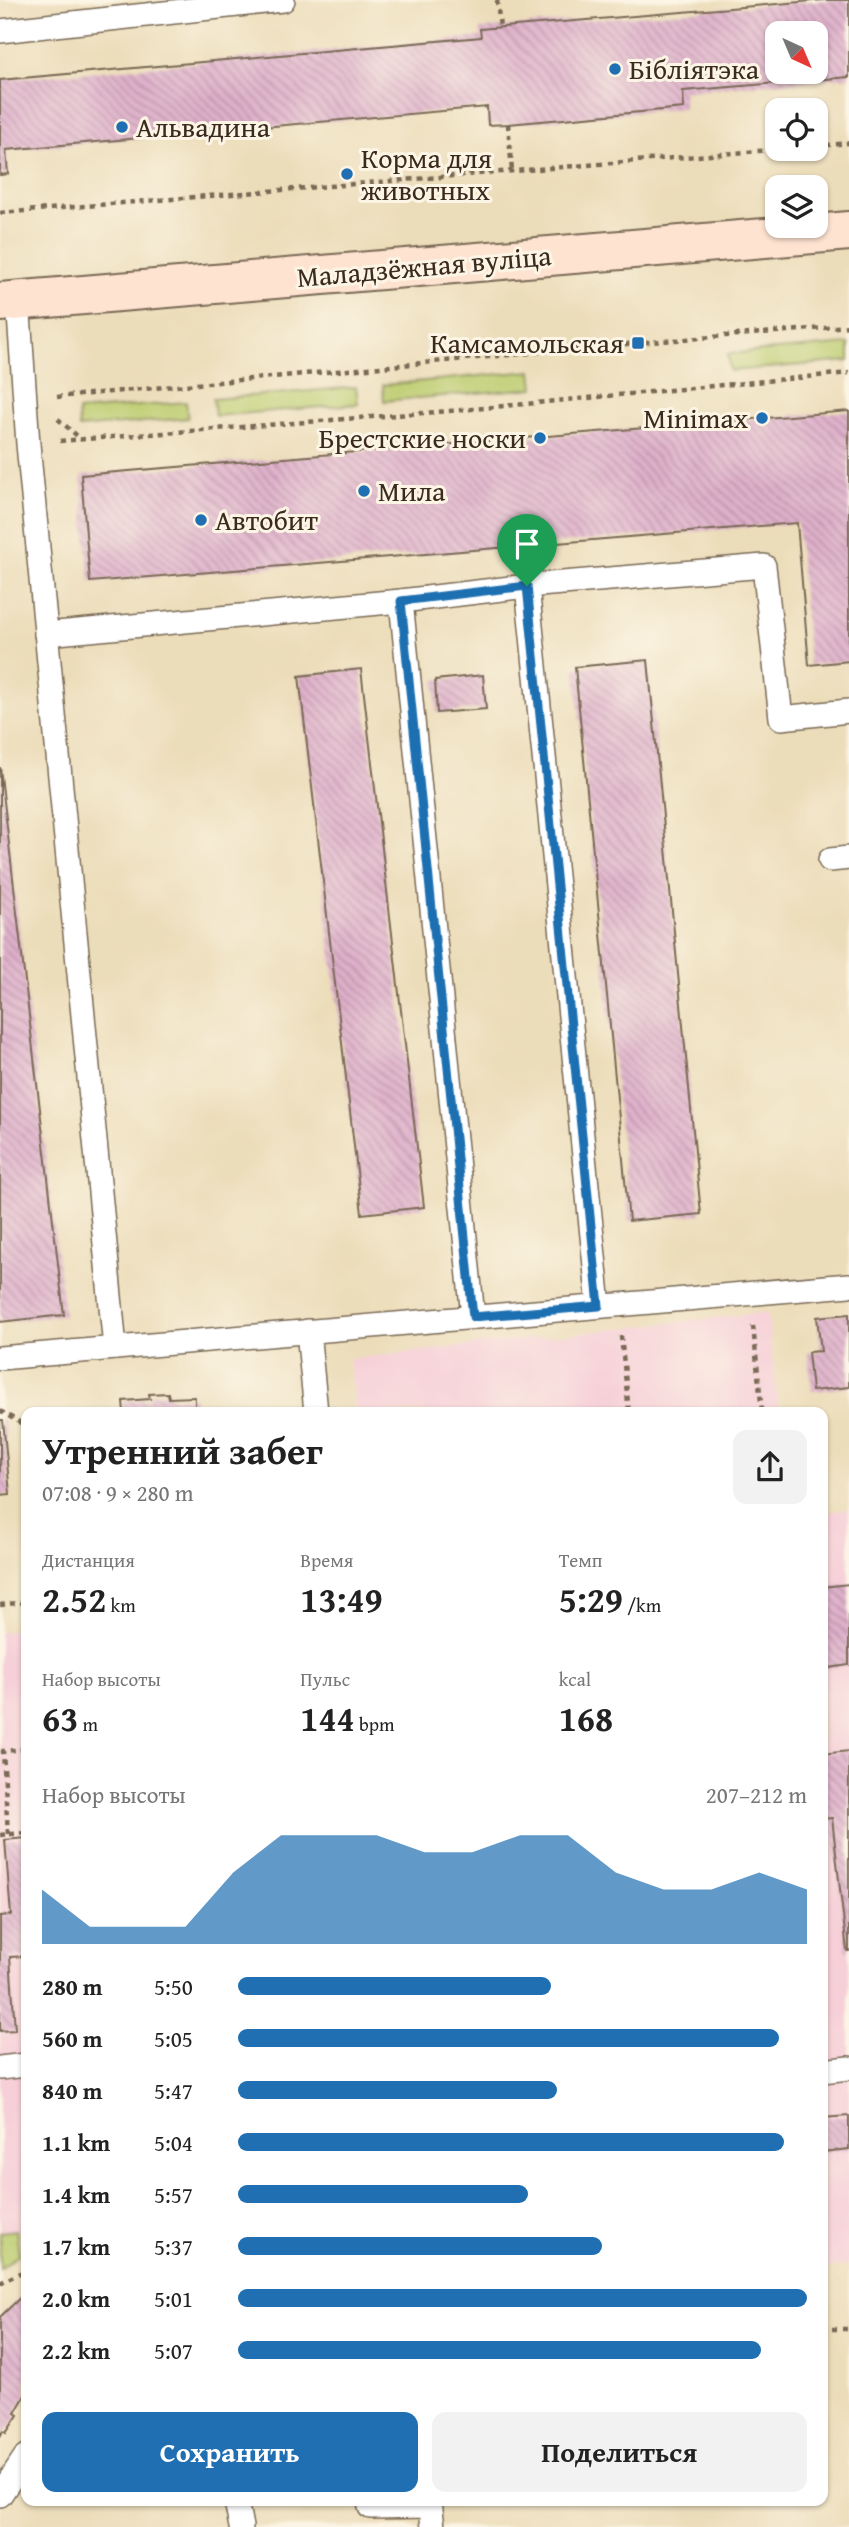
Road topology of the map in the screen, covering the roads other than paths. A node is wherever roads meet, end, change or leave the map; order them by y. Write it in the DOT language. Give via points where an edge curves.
graph roads {
  1 [pos="283,0"];
  2 [pos="252,1"];
  3 [pos="0,31"];
  4 [pos="849,231"];
  5 [pos="9,301"];
  6 [pos="527,586"];
  7 [pos="401,601"];
  8 [pos="46,634"];
  9 [pos="849,710"];
  10 [pos="849,1285"];
  11 [pos="608,1305"];
  12 [pos="473,1317"];
  13 [pos="308,1331"];
  14 [pos="116,1348"];
  15 [pos="0,1358"];
  16 [pos="316,1407"];
  17 [pos="21,2066"];
  18 [pos="0,2068"];
  19 [pos="849,2068"];
  20 [pos="828,2070"];
  21 [pos="21,2464"];
  22 [pos="0,2495"];
  23 [pos="237,2506"];
  24 [pos="370,2506"];
  25 [pos="431,2511"];
  26 [pos="241,2527"];
  1 -- 2 [label="lane"];
  2 -- 3 [label="lane"];
  4 -- 5 [label="main road, Маладзёжная вуліца"];
  5 -- 8 [label="lane"];
  6 -- 7 [label="lane"];
  6 -- 9 [label="lane" via="765,566 781,718"];
  6 -- 11 [label="lane"];
  7 -- 8 [label="lane"];
  7 -- 12 [label="lane"];
  8 -- 14 [label="lane"];
  10 -- 11 [label="lane"];
  11 -- 12 [label="lane"];
  12 -- 13 [label="lane"];
  13 -- 14 [label="lane"];
  13 -- 16 [label="lane"];
  14 -- 15 [label="lane"];
  17 -- 18 [label="lane"];
  19 -- 20 [label="lane"];
  21 -- 22 [label="lane"];
  23 -- 26 [label="lane"];
  24 -- 25 [label="lane"];
}
